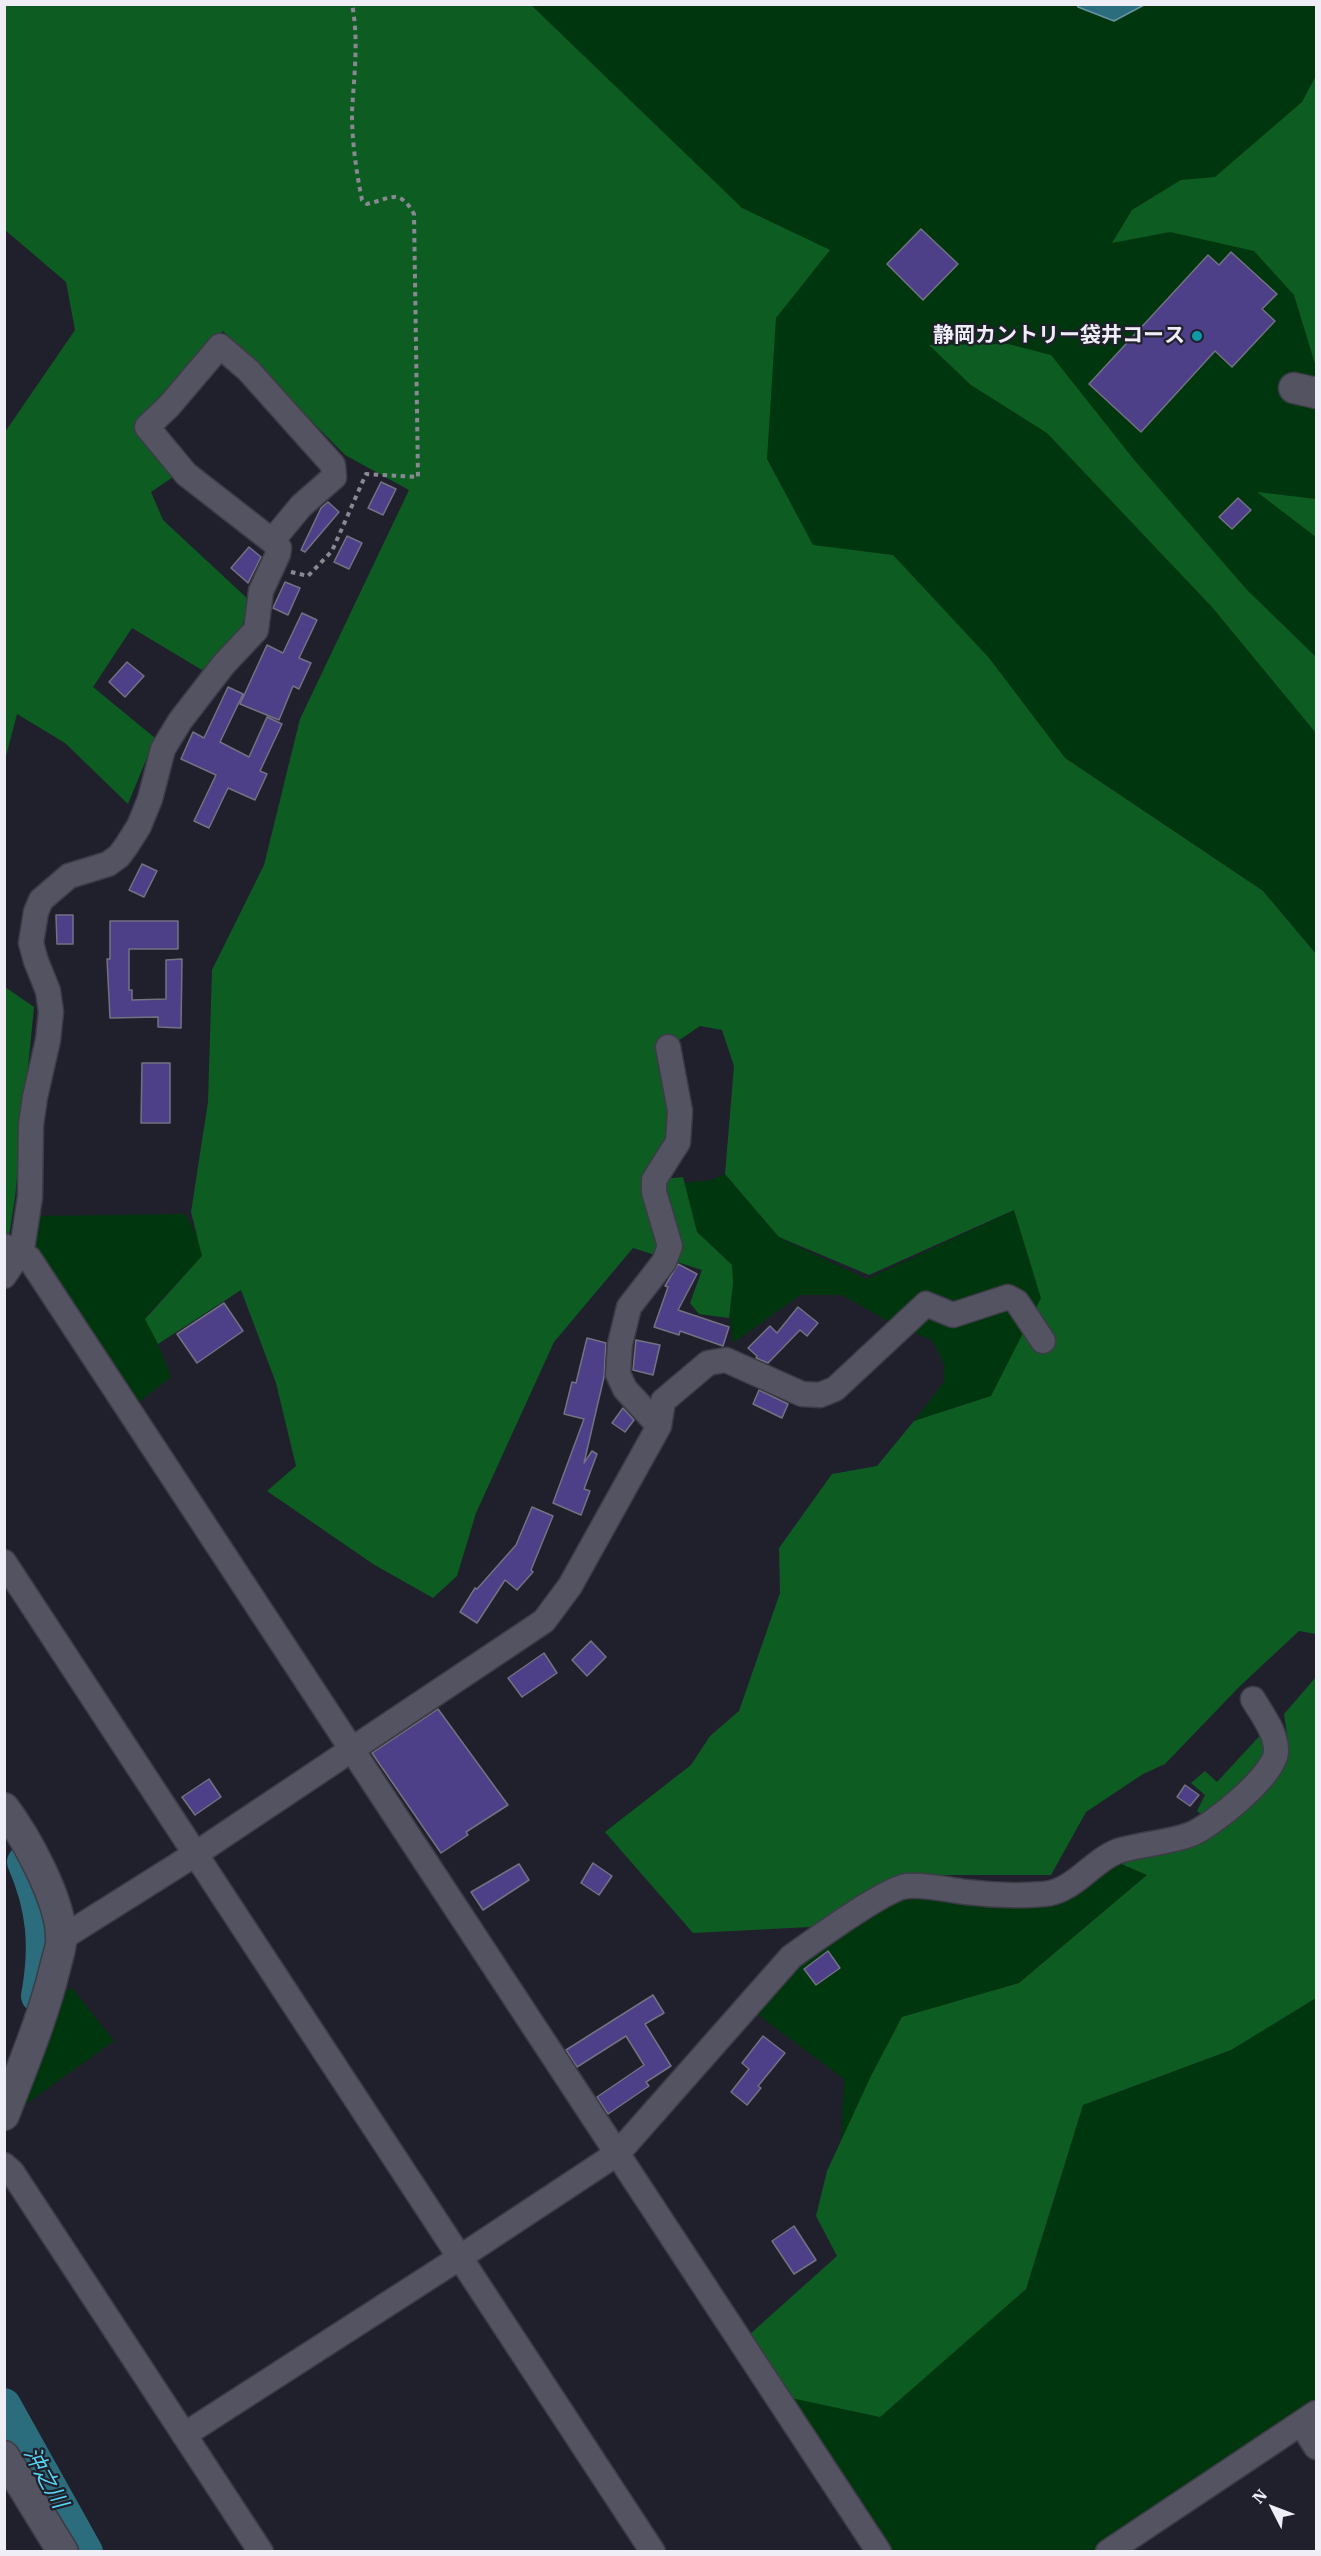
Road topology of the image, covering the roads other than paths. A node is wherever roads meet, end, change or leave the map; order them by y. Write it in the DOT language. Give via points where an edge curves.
graph roads {
  1 [pos="272,541"];
  2 [pos="668,1047"];
  3 [pos="12,1249"];
  4 [pos="4,1276"];
  5 [pos="1043,1341"];
  6 [pos="659,1426"];
  7 [pos="4,1562"];
  8 [pos="1253,1699"];
  9 [pos="353,1749"];
  10 [pos="4,1808"];
  11 [pos="197,1853"];
  12 [pos="62,1938"];
  13 [pos="4,2115"];
  14 [pos="618,2152"];
  15 [pos="4,2165"];
  16 [pos="459,2258"];
  17 [pos="1309,2418"];
  18 [pos="184,2435"];
  19 [pos="1317,2447"];
  20 [pos="4,2456"];
  21 [pos="63,2552"];
  22 [pos="261,2552"];
  23 [pos="653,2552"];
  24 [pos="879,2552"];
  25 [pos="1108,2552"];
  1 -- 1 [label="street" via="301,506 334,477 333,465 248,370 220,346 147,427 186,474"];
  1 -- 3 [label="street" via="279,548 261,591 256,630 224,664 163,749 150,799 127,845 108,864 69,876 41,900 36,912 31,943 51,1012 31,1125 30,1197"];
  2 -- 6 [label="street" via="680,1111 678,1142 654,1180 654,1192 670,1246 664,1262 629,1307 618,1374 625,1389"];
  3 -- 4 [label="street"];
  3 -- 9 [label="street" via="29,1258"];
  5 -- 6 [label="street" via="1017,1302 1008,1298 953,1315 926,1304 835,1389 820,1395 802,1394 726,1360 708,1363 663,1401"];
  6 -- 9 [label="street" via="570,1586 544,1621"];
  7 -- 11 [label="street"];
  8 -- 14 [label="street" via="1270,1728 1276,1753 1270,1768 1211,1824 1176,1839 1118,1851 1070,1884 1046,1894 970,1893 906,1886 888,1894 791,1957"];
  9 -- 11 [label="street"];
  9 -- 14 [label="street"];
  10 -- 12 [label="street" via="39,1868 56,1908"];
  11 -- 12 [label="street"];
  11 -- 16 [label="street"];
  12 -- 13 [label="street" via="50,1988"];
  14 -- 16 [label="street"];
  14 -- 24 [label="street"];
  15 -- 18 [label="street"];
  16 -- 18 [label="street"];
  16 -- 23 [label="street"];
  17 -- 19 [label="street"];
  17 -- 25 [label="street"];
  18 -- 22 [label="street"];
  20 -- 21 [label="street"];
}
